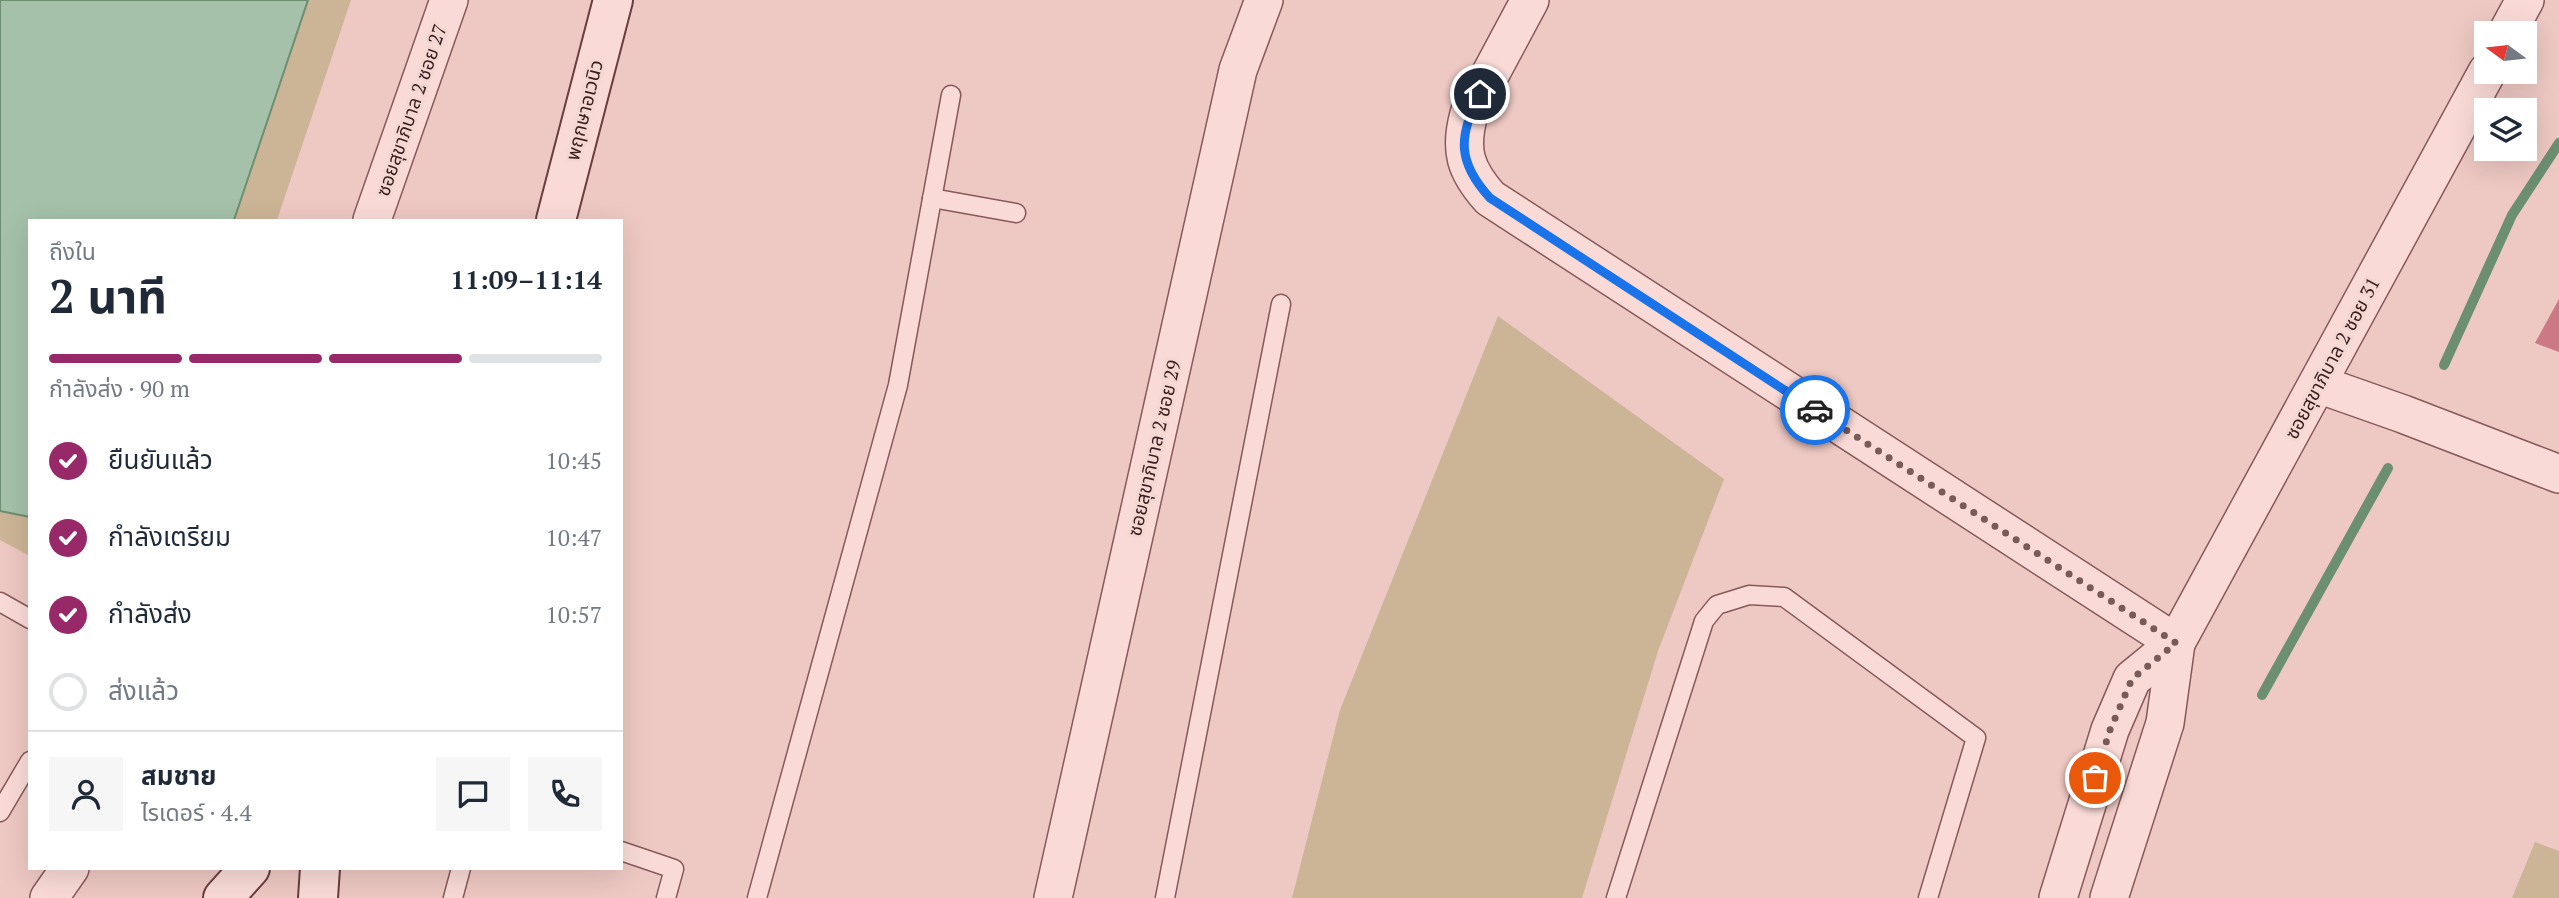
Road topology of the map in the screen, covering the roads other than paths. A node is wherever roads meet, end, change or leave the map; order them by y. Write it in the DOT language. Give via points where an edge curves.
graph roads {
  1 [pos="449,0"];
  2 [pos="613,0"];
  3 [pos="1264,0"];
  4 [pos="1530,0"];
  5 [pos="2525,0"];
  6 [pos="2514,21"];
  7 [pos="2480,84"];
  8 [pos="951,95"];
  9 [pos="932,198"];
  10 [pos="1016,214"];
  11 [pos="372,219"];
  12 [pos="556,219"];
  13 [pos="1281,304"];
  14 [pos="2318,384"];
  15 [pos="2559,474"];
  16 [pos="0,602"];
  17 [pos="28,618"];
  18 [pos="2176,643"];
  19 [pos="28,764"];
  20 [pos="0,812"];
  21 [pos="623,852"];
  22 [pos="70,870"];
  23 [pos="248,870"];
  24 [pos="320,870"];
  25 [pos="460,870"];
  26 [pos="49,898"];
  27 [pos="223,898"];
  28 [pos="318,898"];
  29 [pos="453,898"];
  30 [pos="666,898"];
  31 [pos="757,898"];
  32 [pos="1053,898"];
  33 [pos="1164,898"];
  34 [pos="1616,898"];
  35 [pos="1928,898"];
  36 [pos="2058,898"];
  37 [pos="2109,898"];
  1 -- 11 [label="street, ซอยสุขาภิบาล 2 ซอย 27"];
  2 -- 12 [label="street, พฤกษาอเวนิว"];
  3 -- 32 [label="street, ซอยสุขาภิบาล 2 ซอย 29" via="1238,70"];
  4 -- 18 [label="street" via="1469,114 1464,134 1466,162 1490,198"];
  5 -- 6 [label="street"];
  7 -- 14 [label="street, ซอยสุขาภิบาล 2 ซอย 31"];
  8 -- 9 [label="lane"];
  9 -- 10 [label="lane"];
  9 -- 31 [label="lane" via="898,385"];
  13 -- 33 [label="lane"];
  14 -- 15 [label="street"];
  14 -- 18 [label="street, ซอยสุขาภิบาล 2 ซอย 31"];
  16 -- 17 [label="lane"];
  18 -- 36 [label="street, ซอยสุขาภิบาล 2 ซอย 31" via="2132,679 2110,730"];
  18 -- 37 [label="street, ซอยสุขาภิบาล 2 ซอย 31" via="2165,723"];
  19 -- 20 [label="lane"];
  21 -- 30 [label="lane" via="674,869"];
  22 -- 26 [label="street"];
  23 -- 27 [label="street"];
  24 -- 28 [label="street"];
  25 -- 29 [label="lane"];
  34 -- 35 [label="lane" via="1704,621 1717,605 1748,595 1784,597 1976,738"];
}
